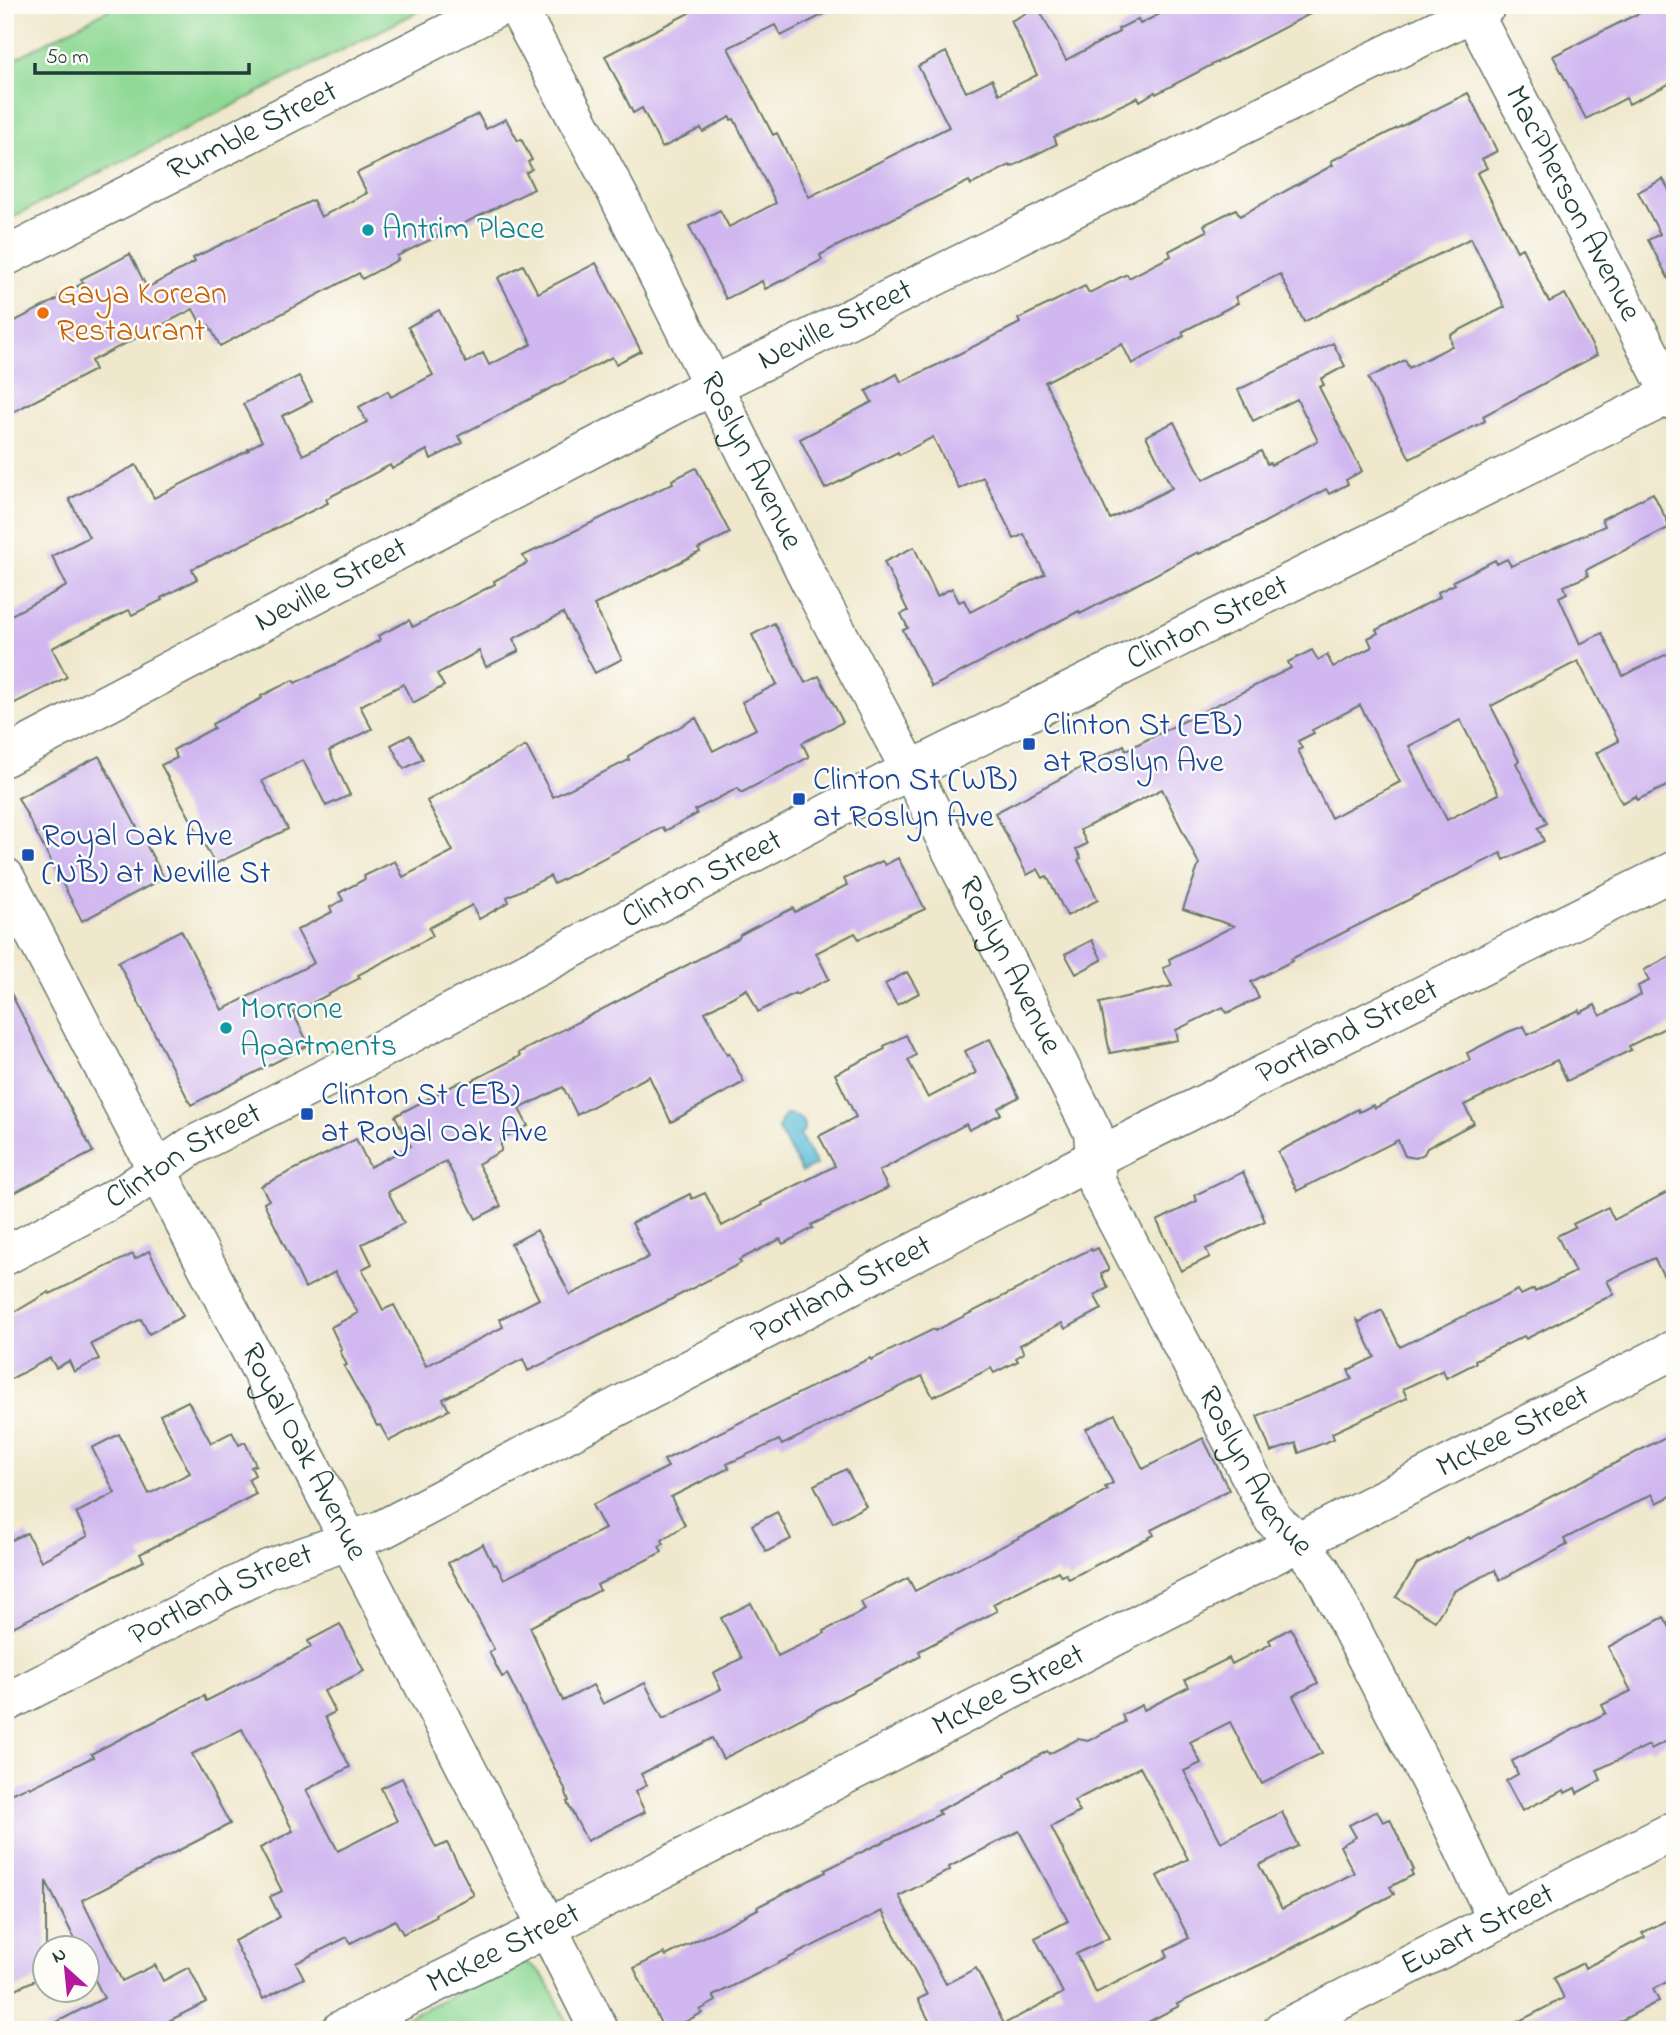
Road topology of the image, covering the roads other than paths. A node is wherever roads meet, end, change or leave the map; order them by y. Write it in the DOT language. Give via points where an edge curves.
graph roads {
  1 [pos="503,5"];
  2 [pos="516,5"];
  3 [pos="1476,7"];
  4 [pos="5,257"];
  5 [pos="713,385"];
  6 [pos="1673,396"];
  7 [pos="5,757"];
  8 [pos="910,771"];
  9 [pos="1675,870"];
  10 [pos="5,877"];
  11 [pos="1095,1158"];
  12 [pos="157,1171"];
  13 [pos="5,1256"];
  14 [pos="1675,1349"];
  15 [pos="348,1539"];
  16 [pos="1297,1541"];
  17 [pos="5,1703"];
  18 [pos="1675,1830"];
  19 [pos="1497,1920"];
  20 [pos="547,1928"];
  21 [pos="341,2030"];
  22 [pos="599,2030"];
  23 [pos="1282,2030"];
  1 -- 4 [label="street, Rumble Street"];
  2 -- 5 [label="street, Roslyn Avenue"];
  3 -- 5 [label="street, Neville Street"];
  3 -- 6 [label="street, MacPherson Avenue"];
  5 -- 7 [label="street, Neville Street"];
  5 -- 8 [label="street, Roslyn Avenue"];
  6 -- 8 [label="street, Clinton Street"];
  8 -- 11 [label="street, Roslyn Avenue" via="1093,1132"];
  8 -- 12 [label="street, Clinton Street" via="192,1146"];
  9 -- 11 [label="street, Portland Street"];
  10 -- 12 [label="street, Royal Oak Avenue"];
  11 -- 15 [label="street, Portland Street" via="394,1523"];
  11 -- 16 [label="street, Roslyn Avenue" via="1097,1183 1131,1251 1273,1519"];
  12 -- 13 [label="street, Clinton Street"];
  12 -- 15 [label="street, Royal Oak Avenue"];
  14 -- 16 [label="street, McKee Street"];
  15 -- 17 [label="street, Portland Street" via="268,1569"];
  15 -- 20 [label="street, Royal Oak Avenue"];
  16 -- 19 [label="street, Roslyn Avenue" via="1321,1570"];
  16 -- 20 [label="street, McKee Street"];
  18 -- 19 [label="street, Ewart Street"];
  19 -- 23 [label="street, Ewart Street"];
  20 -- 21 [label="street, McKee Street"];
  20 -- 22 [label="street, Royal Oak Avenue"];
}
